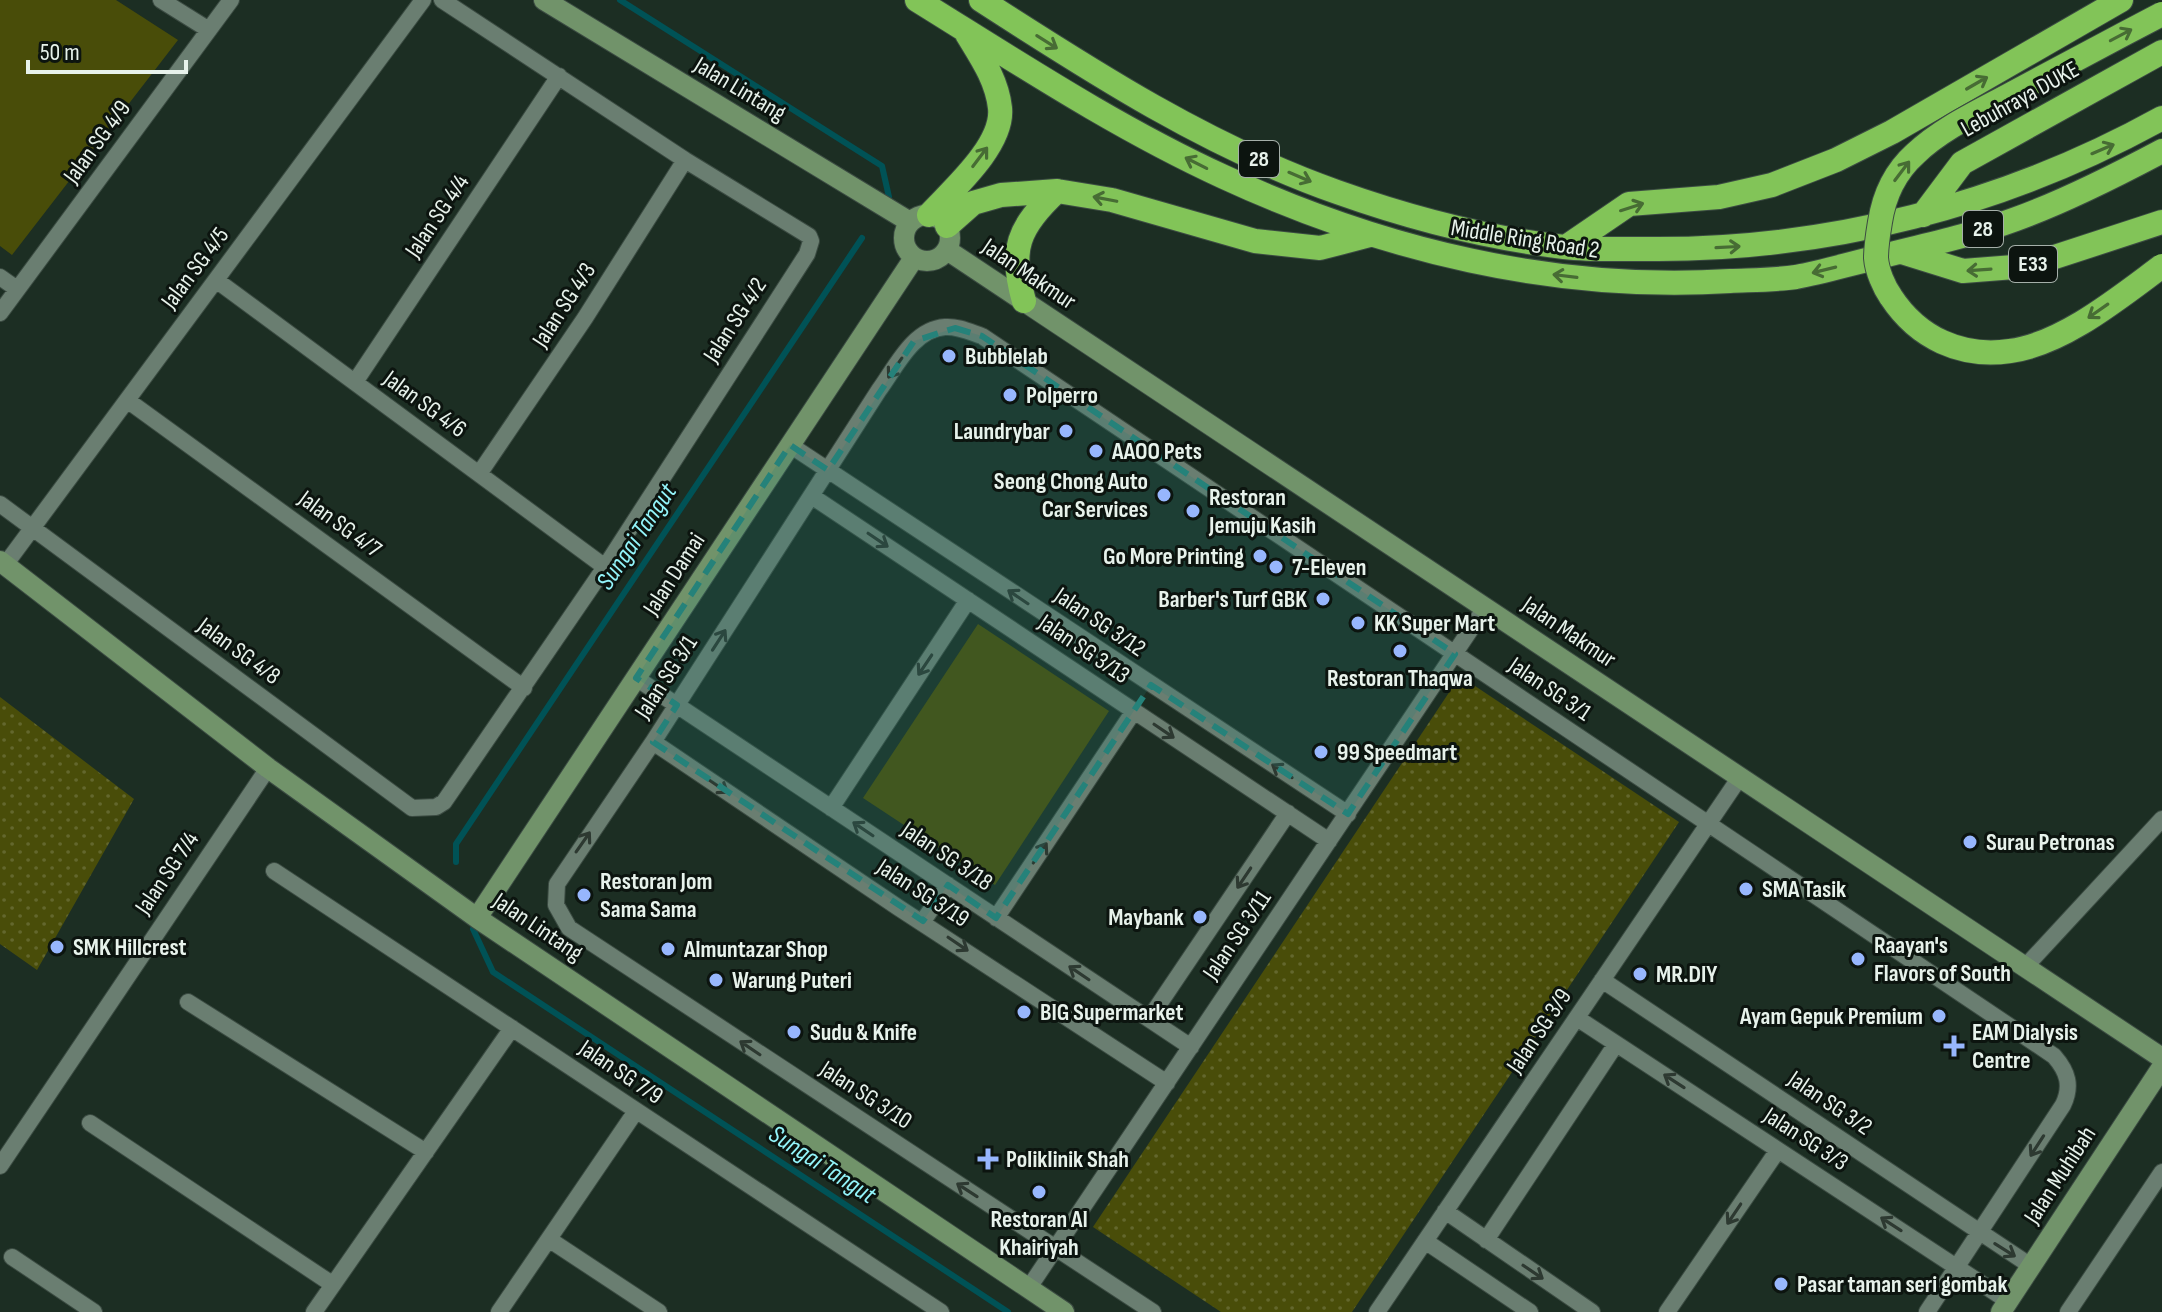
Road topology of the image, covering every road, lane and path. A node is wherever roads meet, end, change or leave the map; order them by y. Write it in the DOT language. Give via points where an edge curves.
graph roads {
  1 [pos="161,0"];
  2 [pos="231,0"];
  3 [pos="423,0"];
  4 [pos="442,0"];
  5 [pos="544,0"];
  6 [pos="917,0"];
  7 [pos="981,0"];
  8 [pos="2121,0"];
  9 [pos="2162,14"];
  10 [pos="209,30"];
  11 [pos="965,30"];
  12 [pos="2162,52"];
  13 [pos="559,76"];
  14 [pos="2162,118"];
  15 [pos="2162,151"];
  16 [pos="685,160"];
  17 [pos="1057,191"];
  18 [pos="1923,215"];
  19 [pos="2162,222"];
  20 [pos="933,228"];
  21 [pos="1372,235"];
  22 [pos="1566,247"];
  23 [pos="1900,252"];
  24 [pos="914,258"];
  25 [pos="2162,266"];
  26 [pos="0,277"];
  27 [pos="216,280"];
  28 [pos="17,289"];
  29 [pos="1024,301"];
  30 [pos="0,313"];
  31 [pos="355,382"];
  32 [pos="127,400"];
  33 [pos="790,445"];
  34 [pos="828,470"];
  35 [pos="479,474"];
  36 [pos="813,497"];
  37 [pos="0,504"];
  38 [pos="32,528"];
  39 [pos="2,563"];
  40 [pos="605,567"];
  41 [pos="968,600"];
  42 [pos="1485,608"];
  43 [pos="1100,651"];
  44 [pos="1455,654"];
  45 [pos="1083,676"];
  46 [pos="636,678"];
  47 [pos="524,688"];
  48 [pos="677,705"];
  49 [pos="1134,711"];
  50 [pos="653,742"];
  51 [pos="268,768"];
  52 [pos="1740,777"];
  53 [pos="451,793"];
  54 [pos="831,808"];
  55 [pos="1288,813"];
  56 [pos="1348,814"];
  57 [pos="2162,819"];
  58 [pos="1708,824"];
  59 [pos="1329,841"];
  60 [pos="274,871"];
  61 [pos="948,885"];
  62 [pos="559,912"];
  63 [pos="477,918"];
  64 [pos="996,918"];
  65 [pos="923,921"];
  66 [pos="2025,967"];
  67 [pos="1602,980"];
  68 [pos="188,1002"];
  69 [pos="1577,1018"];
  70 [pos="1149,1019"];
  71 [pos="512,1028"];
  72 [pos="1616,1044"];
  73 [pos="1191,1047"];
  74 [pos="2162,1058"];
  75 [pos="2162,1067"];
  76 [pos="1167,1083"];
  77 [pos="636,1111"];
  78 [pos="90,1123"];
  79 [pos="1778,1150"];
  80 [pos="426,1152"];
  81 [pos="0,1166"];
  82 [pos="2162,1172"];
  83 [pos="1445,1211"];
  84 [pos="1979,1233"];
  85 [pos="550,1240"];
  86 [pos="1486,1240"];
  87 [pos="1425,1241"];
  88 [pos="1056,1248"];
  89 [pos="12,1257"];
  90 [pos="1957,1266"];
  91 [pos="2031,1266"];
  92 [pos="332,1284"];
  93 [pos="1028,1289"];
  94 [pos="2004,1306"];
  95 [pos="94,1312"];
  96 [pos="314,1312"];
  97 [pos="499,1312"];
  98 [pos="659,1312"];
  99 [pos="941,1312"];
  100 [pos="1064,1312"];
  101 [pos="1153,1312"];
  102 [pos="1377,1312"];
  103 [pos="1530,1312"];
  104 [pos="1592,1312"];
  105 [pos="1667,1312"];
  106 [pos="1927,1312"];
  107 [pos="2068,1312"];
  1 -- 10 [label="street"];
  2 -- 10 [label="street, Jalan SG 4/9"];
  3 -- 27 [label="street, Jalan SG 4/5"];
  4 -- 13 [label="street, Jalan SG 4/2"];
  5 -- 20 [label="street, Jalan Lintang"];
  6 -- 11 [label="highway, Middle Ring Road 2 / 28"];
  7 -- 22 [label="highway, Middle Ring Road 2 / 28, one-way" via="1179,121 1321,186 1445,225"];
  22 -- 8 [label="highway, one-way" via="1629,204 1719,197 1772,185 1836,160"];
  25 -- 9 [label="highway, one-way, bridge" via="2088,318 2041,343 1981,351 1952,347 1925,335 1885,289 1876,261 1883,202 1915,153 1963,120"];
  10 -- 28 [label="street, Jalan SG 4/9"];
  20 -- 11 [label="highway, one-way" via="998,124 1000,109 991,75"];
  21 -- 11 [label="highway, Middle Ring Road 2 / 28, one-way" via="1276,200 1187,159"];
  12 -- 18 [label="highway, Lebuhraya DUKE" via="1962,163"];
  13 -- 16 [label="street, Jalan SG 4/2"];
  13 -- 31 [label="street, Jalan SG 4/4"];
  18 -- 14 [label="highway, Middle Ring Road 2 / 28, one-way" via="2011,189"];
  15 -- 23 [label="highway, Middle Ring Road 2 / 28" via="2017,219"];
  16 -- 35 [label="street, Jalan SG 4/3"];
  16 -- 40 [label="street, Jalan SG 4/2" via="809,236 811,245"];
  17 -- 20 [label="highway" via="973,203"];
  21 -- 17 [label="highway, one-way" via="1320,248 1255,241 1112,200"];
  17 -- 29 [label="highway" via="1026,224 1016,251"];
  22 -- 18 [label="highway, Middle Ring Road 2 / 28, one-way" via="1752,246"];
  19 -- 23 [label="highway, E33, one-way" via="2027,266 1963,271"];
  20 -- 24 [label="street" via="936,260"];
  20 -- 24 [label="street" via="906,228 905,248"];
  20 -- 29 [label="street, Jalan Makmur"];
  23 -- 21 [label="highway, Middle Ring Road 2 / 28, one-way" via="1796,277 1623,283 1480,264"];
  24 -- 33 [label="street, Jalan Damai"];
  26 -- 28 [label="street"];
  27 -- 31 [label="street, Jalan SG 4/6"];
  27 -- 32 [label="street, Jalan SG 4/5"];
  28 -- 30 [label="street, Jalan SG 4/9"];
  29 -- 42 [label="street, Jalan Makmur"];
  31 -- 35 [label="street, Jalan SG 4/6"];
  32 -- 38 [label="street, Jalan SG 4/5"];
  32 -- 47 [label="street, Jalan SG 4/7"];
  33 -- 34 [label="street, Jalan SG 3/12"];
  33 -- 46 [label="street, Jalan Damai"];
  34 -- 36 [label="street, Jalan SG 3/1"];
  43 -- 34 [label="street, Jalan SG 3/12, one-way"];
  44 -- 34 [label="street, Jalan SG 3/1, one-way" via="982,336 955,328 943,327 914,341"];
  35 -- 40 [label="street, Jalan SG 4/6"];
  36 -- 41 [label="street, Jalan SG 3/13, one-way"];
  48 -- 36 [label="street, Jalan SG 3/1, one-way"];
  37 -- 38 [label="street, Jalan SG 4/8"];
  38 -- 39 [label="street, Jalan SG 4/5"];
  38 -- 53 [label="street, Jalan SG 4/8" via="412,808 436,807"];
  39 -- 51 [label="street, Jalan Lintang"];
  40 -- 47 [label="street, Jalan SG 4/2"];
  41 -- 45 [label="street, Jalan SG 3/13"];
  41 -- 54 [label="street, one-way"];
  42 -- 44 [label="street, Jalan SG 3/11"];
  42 -- 52 [label="street, Jalan Makmur"];
  43 -- 45 [label="street"];
  56 -- 43 [label="street, Jalan SG 3/12, one-way"];
  44 -- 56 [label="street, Jalan SG 3/11"];
  44 -- 58 [label="street, Jalan SG 3/1"];
  45 -- 49 [label="street, Jalan SG 3/13"];
  46 -- 48 [label="street, Jalan SG 3/18"];
  46 -- 63 [label="street, Jalan Damai"];
  47 -- 53 [label="street, Jalan SG 4/2"];
  48 -- 50 [label="street, Jalan SG 3/1"];
  48 -- 54 [label="street, Jalan SG 3/18"];
  49 -- 55 [label="street, Jalan SG 3/13, one-way"];
  64 -- 49 [label="street, one-way"];
  62 -- 50 [label="street, Jalan SG 3/1, one-way" via="557,884"];
  50 -- 65 [label="street, Jalan SG 3/19, one-way"];
  51 -- 63 [label="street, Jalan Lintang"];
  51 -- 81 [label="street, Jalan SG 7/4"];
  52 -- 58 [label="street, Jalan SG 3/9"];
  52 -- 66 [label="street, Jalan Makmur"];
  61 -- 54 [label="street, Jalan SG 3/18, one-way"];
  55 -- 59 [label="street, Jalan SG 3/13"];
  55 -- 70 [label="street, one-way"];
  56 -- 59 [label="street, Jalan SG 3/11"];
  57 -- 66 [label="street"];
  58 -- 67 [label="street, Jalan SG 3/9"];
  58 -- 84 [label="street, Jalan SG 3/1, one-way" via="2063,1066 2069,1092 2063,1105"];
  59 -- 73 [label="street, Jalan SG 3/11"];
  60 -- 71 [label="street, Jalan SG 7/9"];
  61 -- 64 [label="street, Jalan SG 3/18"];
  61 -- 65 [label="street"];
  88 -- 62 [label="street, Jalan SG 3/10, one-way" via="569,928"];
  63 -- 93 [label="street, Jalan Lintang"];
  70 -- 64 [label="street, Jalan SG 3/18, one-way"];
  65 -- 76 [label="street, Jalan SG 3/19, one-way"];
  66 -- 74 [label="street, Jalan Makmur"];
  67 -- 69 [label="street, Jalan SG 3/9"];
  67 -- 84 [label="street, Jalan SG 3/2"];
  68 -- 80 [label="street"];
  69 -- 72 [label="street, Jalan SG 3/3"];
  69 -- 83 [label="street, Jalan SG 3/9"];
  70 -- 73 [label="street, Jalan SG 3/18"];
  71 -- 77 [label="street, Jalan SG 7/9"];
  71 -- 80 [label="street"];
  79 -- 72 [label="street, Jalan SG 3/3, one-way"];
  72 -- 86 [label="street"];
  73 -- 76 [label="street, Jalan SG 3/11"];
  75 -- 91 [label="street, Jalan Muhibah"];
  76 -- 88 [label="street, Jalan SG 3/11"];
  77 -- 85 [label="street"];
  77 -- 99 [label="street, Jalan SG 7/9"];
  78 -- 92 [label="street"];
  90 -- 79 [label="street, Jalan SG 3/3, one-way"];
  79 -- 105 [label="street, one-way"];
  80 -- 92 [label="street"];
  82 -- 107 [label="street"];
  83 -- 86 [label="street"];
  83 -- 87 [label="street, Jalan SG 3/9"];
  84 -- 90 [label="street"];
  84 -- 91 [label="street, Jalan SG 3/2, one-way"];
  85 -- 97 [label="street"];
  85 -- 98 [label="street"];
  86 -- 104 [label="street, one-way"];
  87 -- 102 [label="street, Jalan SG 3/9"];
  87 -- 103 [label="street"];
  88 -- 93 [label="street, Jalan SG 3/11"];
  88 -- 101 [label="street, Jalan SG 3/10"];
  89 -- 95 [label="street"];
  90 -- 94 [label="street, Jalan SG 3/3"];
  90 -- 106 [label="street"];
  91 -- 94 [label="street, Jalan Muhibah"];
  92 -- 96 [label="street"];
  93 -- 100 [label="street, Jalan Lintang"];
}
